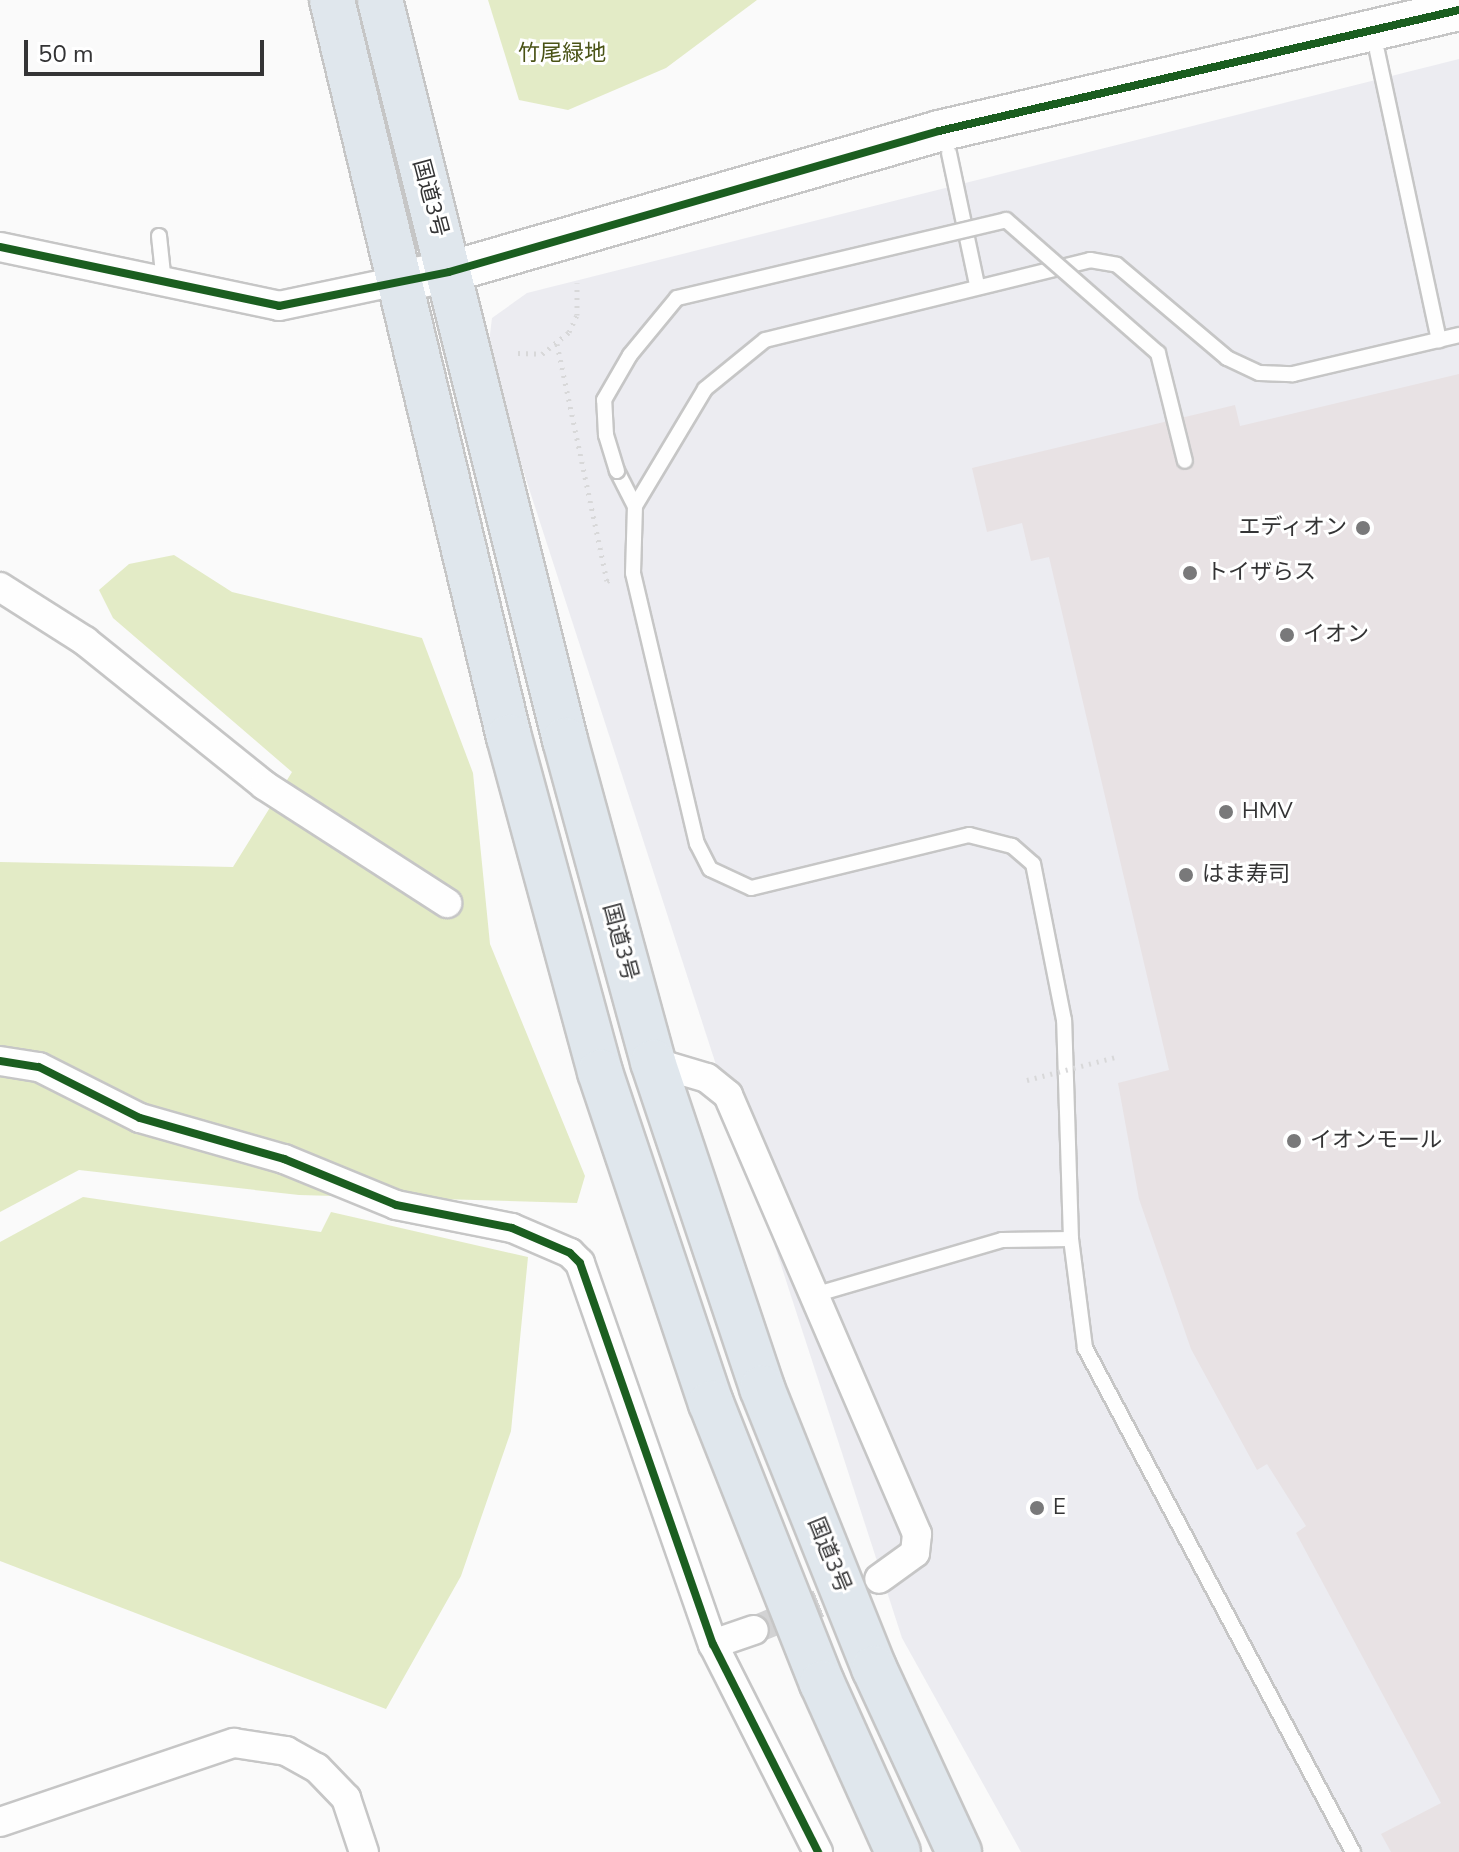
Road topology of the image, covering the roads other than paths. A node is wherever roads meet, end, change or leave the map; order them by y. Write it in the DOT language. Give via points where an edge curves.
graph roads {
  1 [pos="332,0"];
  2 [pos="380,0"];
  3 [pos="1459,10"];
  4 [pos="1459,32"];
  5 [pos="1377,51"];
  6 [pos="949,153"];
  7 [pos="159,236"];
  8 [pos="0,247"];
  9 [pos="449,272"];
  10 [pos="398,281"];
  11 [pos="164,284"];
  12 [pos="977,285"];
  13 [pos="1459,335"];
  14 [pos="1439,340"];
  15 [pos="1185,461"];
  16 [pos="635,506"];
  17 [pos="0,587"];
  18 [pos="447,903"];
  19 [pos="0,1061"];
  20 [pos="653,1062"];
  21 [pos="1071,1239"];
  22 [pos="814,1295"];
  23 [pos="879,1579"];
  24 [pos="754,1630"];
  25 [pos="713,1644"];
  26 [pos="917,1766"];
  27 [pos="0,1822"];
  28 [pos="364,1852"];
  29 [pos="818,1852"];
  30 [pos="898,1852"];
  31 [pos="959,1852"];
  32 [pos="992,1852"];
  33 [pos="1353,1852"];
  1 -- 10 [label="highway"];
  2 -- 9 [label="highway, 国道3号"];
  3 -- 9 [label="street" via="939,131"];
  4 -- 5 [label="street"];
  5 -- 6 [label="street"];
  5 -- 14 [label="lane"];
  6 -- 9 [label="street" via="514,270"];
  6 -- 12 [label="lane"];
  7 -- 11 [label="lane"];
  8 -- 11 [label="street"];
  9 -- 10 [label="street"];
  9 -- 20 [label="highway, 国道3号" via="565,740"];
  10 -- 11 [label="street" via="279,306"];
  10 -- 30 [label="highway" via="509,737 600,1072 711,1403 822,1683"];
  12 -- 14 [label="lane" via="1090,260 1117,265 1227,358 1259,373 1293,374"];
  12 -- 16 [label="lane" via="791,331 736,359 705,389"];
  13 -- 14 [label="lane"];
  15 -- 16 [label="lane, bridge" via="1158,353 1006,220 677,298 630,355 604,400 606,435"];
  16 -- 21 [label="lane" via="633,573 697,844 725,881 751,888 969,835 1012,846 1033,864 1064,1020"];
  17 -- 18 [label="street" via="85,641 264,785"];
  19 -- 25 [label="street" via="39,1067 154,1124 284,1159 396,1205 512,1228 570,1253 580,1263 665,1522"];
  20 -- 22 [label="street" via="707,1078 728,1095"];
  20 -- 26 [label="highway, 国道3号" via="762,1388"];
  21 -- 22 [label="lane" via="1002,1240"];
  21 -- 33 [label="lane" via="1085,1348"];
  22 -- 23 [label="street" via="917,1534 915,1553"];
  24 -- 25 [label="street"];
  25 -- 29 [label="street"];
  26 -- 31 [label="highway, 国道3号"];
  26 -- 32 [label="highway"];
  27 -- 28 [label="street" via="234,1743 286,1751 317,1768 346,1798"];
}
